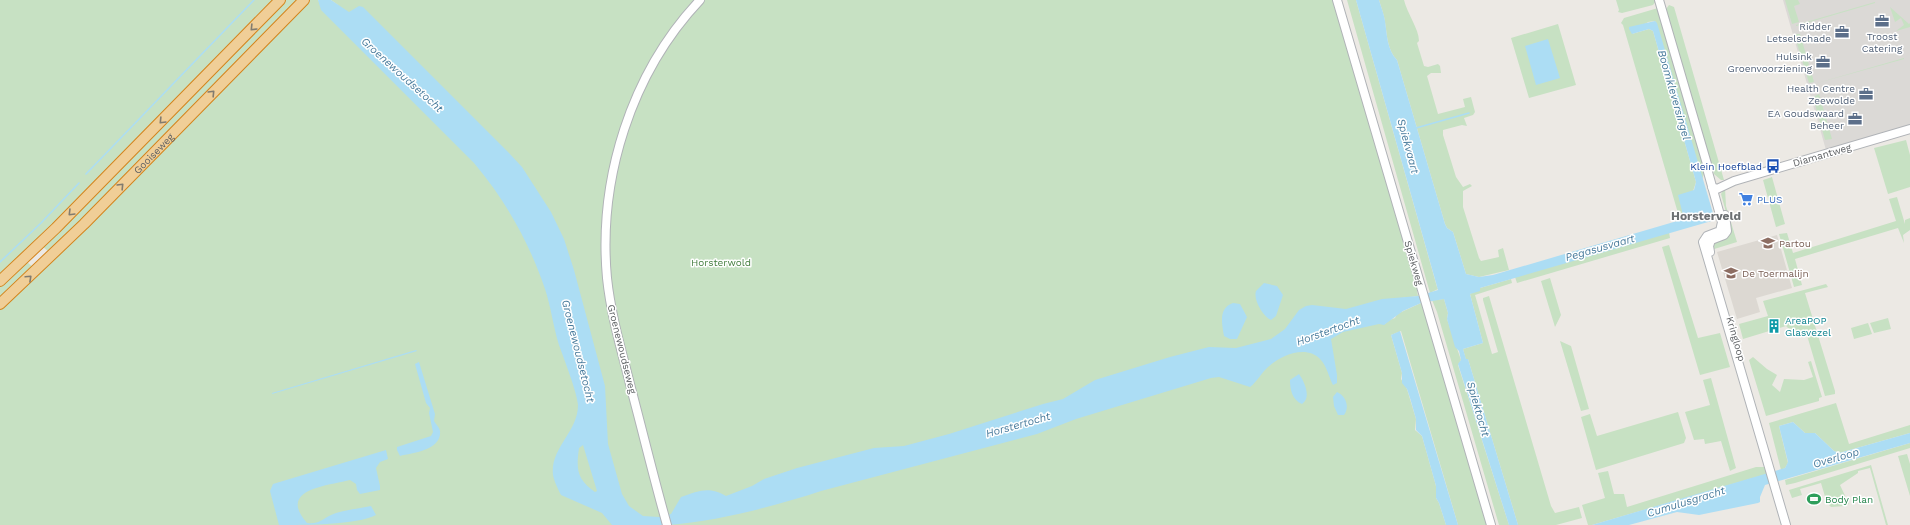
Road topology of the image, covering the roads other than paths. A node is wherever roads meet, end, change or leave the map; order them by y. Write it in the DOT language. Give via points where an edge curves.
graph roads {
  1 [pos="280,0"];
  2 [pos="304,0"];
  3 [pos="700,0"];
  4 [pos="1337,0"];
  5 [pos="1659,0"];
  6 [pos="1910,129"];
  7 [pos="1715,187"];
  8 [pos="0,281"];
  9 [pos="0,304"];
  10 [pos="1776,485"];
  11 [pos="667,525"];
  12 [pos="1490,525"];
  13 [pos="1786,525"];
  14 [pos="1790,525"];
  1 -- 8 [label="highway, Gooiseweg, one-way" via="67,217"];
  9 -- 2 [label="highway, Gooiseweg, one-way" via="84,224"];
  3 -- 11 [label="street, Groenewoudseweg" via="677,28 653,65 629,115 616,159 606,217 607,278 613,320"];
  4 -- 12 [label="street, Spiekweg"];
  5 -- 7 [label="street, Kringloop"];
  6 -- 7 [label="street, Diamantweg"];
  7 -- 10 [label="street, Kringloop" via="1728,228 1724,235 1711,240 1709,246"];
  10 -- 13 [label="street, Kringloop"];
  10 -- 14 [label="street, Kringloop"];
}
